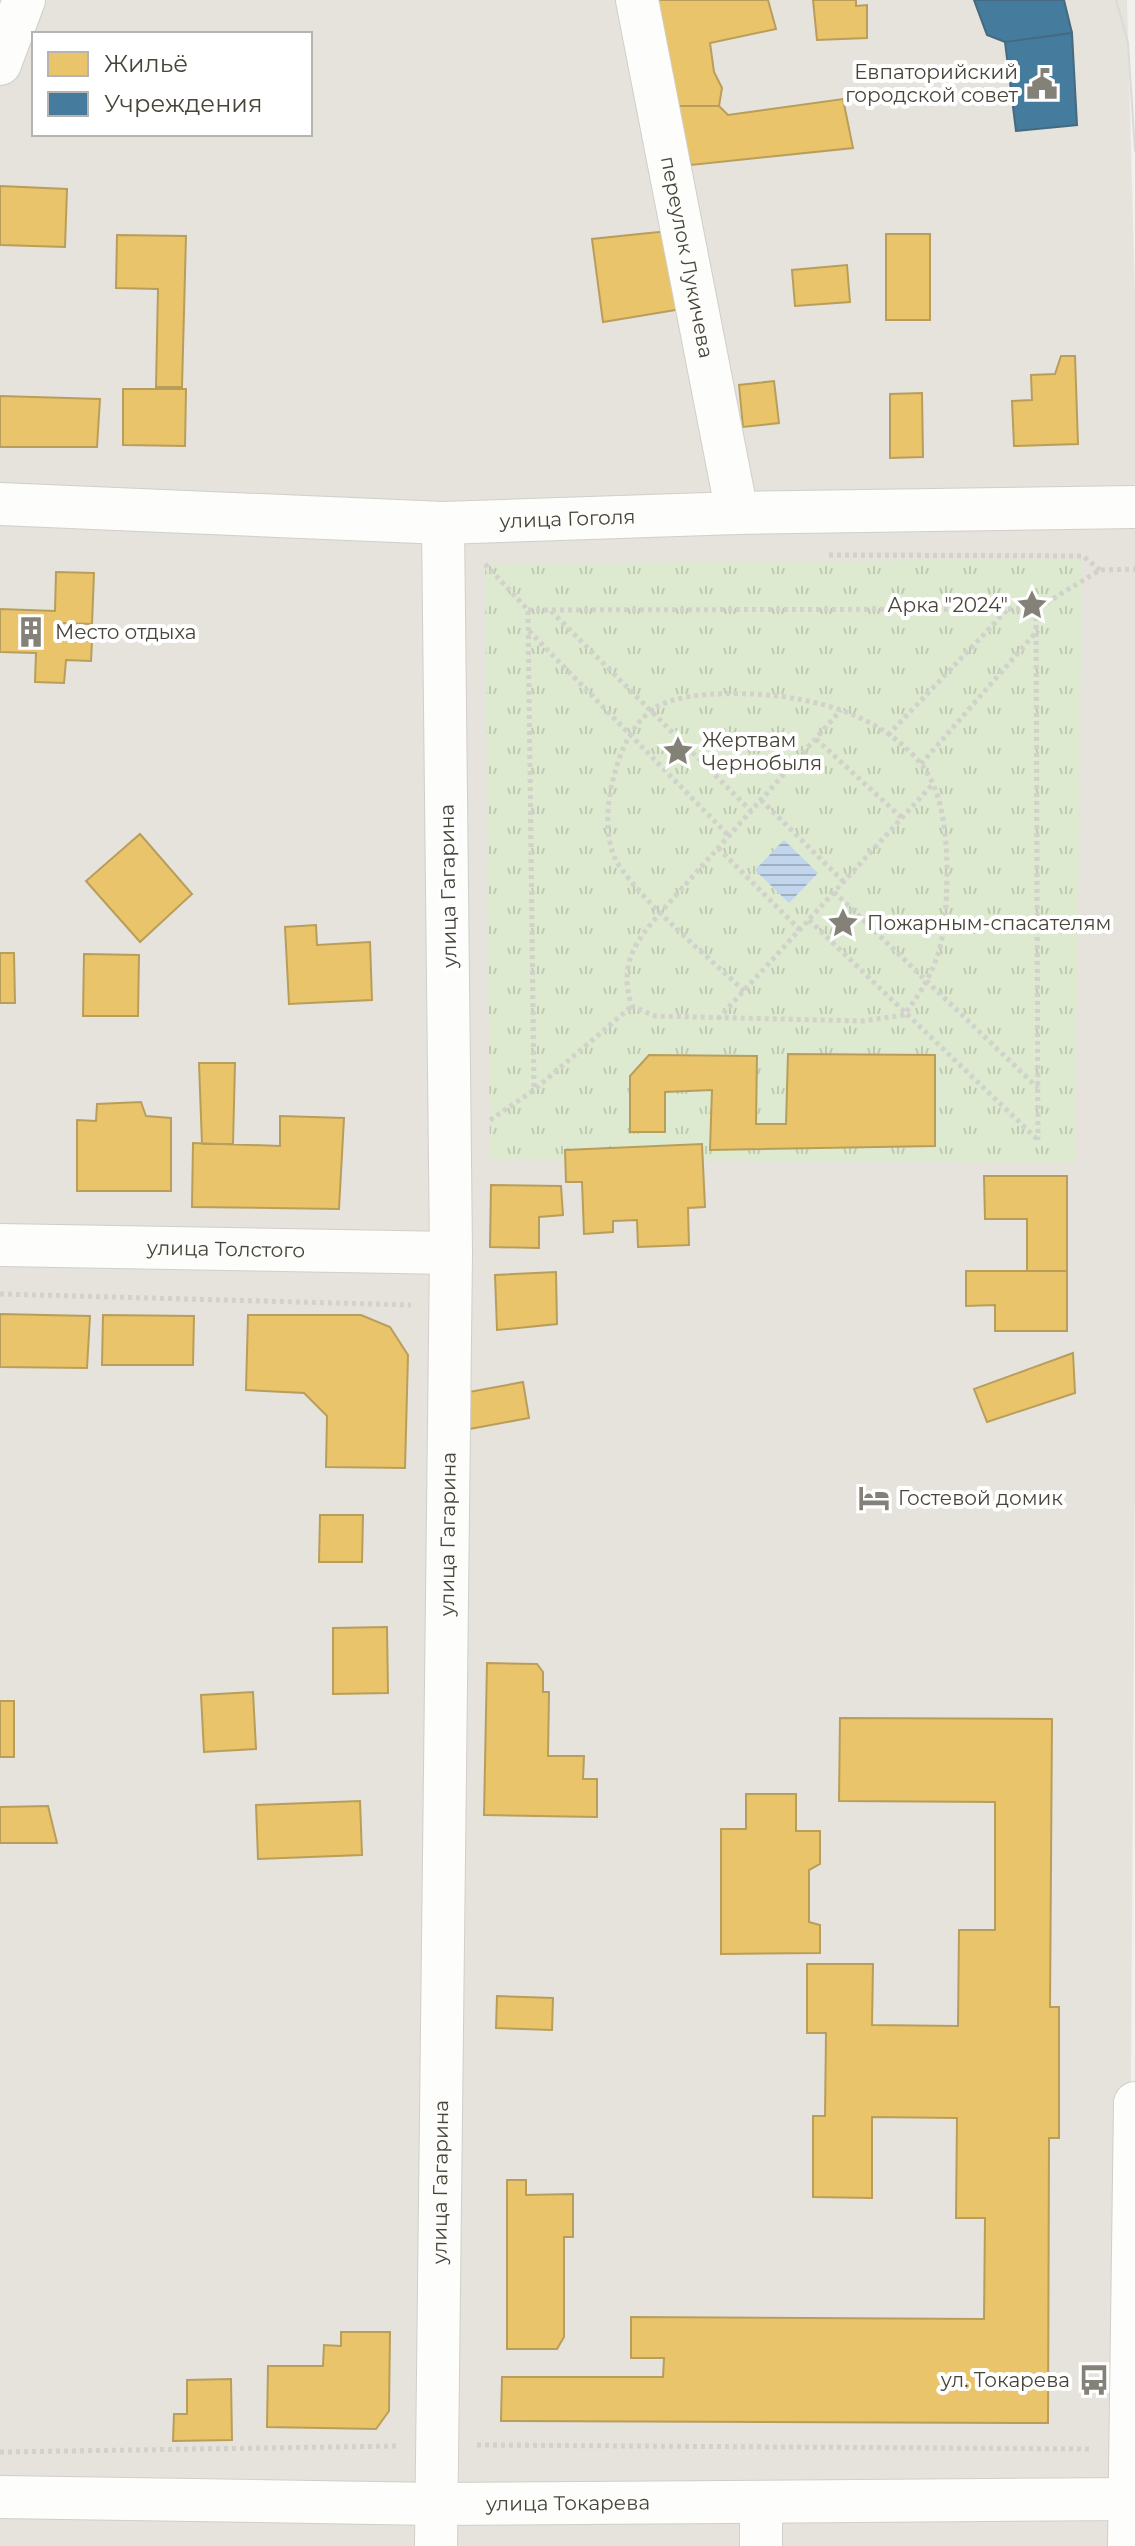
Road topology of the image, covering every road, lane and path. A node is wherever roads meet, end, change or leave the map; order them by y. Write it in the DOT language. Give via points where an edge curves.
graph roads {
  1 [pos="24,0"];
  2 [pos="637,0"];
  3 [pos="0,64"];
  4 [pos="0,504"];
  5 [pos="1135,507"];
  6 [pos="737,513"];
  7 [pos="444,539"];
  8 [pos="1135,569"];
  9 [pos="1008,609"];
  10 [pos="1036,609"];
  11 [pos="528,610"];
  12 [pos="550,610"];
  13 [pos="1038,630"];
  14 [pos="528,631"];
  15 [pos="841,710"];
  16 [pos="651,711"];
  17 [pos="630,735"];
  18 [pos="888,735"];
  19 [pos="816,739"];
  20 [pos="921,764"];
  21 [pos="933,784"];
  22 [pos="761,800"];
  23 [pos="751,811"];
  24 [pos="902,818"];
  25 [pos="729,836"];
  26 [pos="718,848"];
  27 [pos="844,882"];
  28 [pos="834,892"];
  29 [pos="661,912"];
  30 [pos="809,920"];
  31 [pos="800,930"];
  32 [pos="928,984"];
  33 [pos="744,991"];
  34 [pos="632,1006"];
  35 [pos="904,1015"];
  36 [pos="718,1019"];
  37 [pos="534,1090"];
  38 [pos="1039,1090"];
  39 [pos="451,1157"];
  40 [pos="0,1245"];
  41 [pos="451,1253"];
  42 [pos="0,1294"];
  43 [pos="451,1306"];
  44 [pos="1135,2103"];
  45 [pos="437,2445"];
  46 [pos="1131,2449"];
  47 [pos="0,2452"];
  48 [pos="0,2497"];
  49 [pos="1132,2499"];
  50 [pos="761,2503"];
  51 [pos="436,2504"];
  52 [pos="436,2546"];
  53 [pos="761,2546"];
  54 [pos="1129,2546"];
  1 -- 3 [label="street"];
  2 -- 6 [label="street, переулок Лукичева"];
  4 -- 7 [label="street, улица Гоголя"];
  5 -- 6 [label="street, улица Гоголя"];
  6 -- 7 [label="street, улица Гоголя"];
  7 -- 11 [label="path" via="485,564"];
  7 -- 39 [label="street, улица Гагарина"];
  8 -- 10 [label="path" via="1100,570"];
  9 -- 10 [label="path"];
  9 -- 12 [label="path"];
  9 -- 18 [label="path"];
  10 -- 13 [label="path"];
  11 -- 12 [label="path"];
  11 -- 14 [label="path"];
  12 -- 16 [label="path"];
  13 -- 20 [label="path"];
  13 -- 38 [label="path"];
  14 -- 17 [label="path"];
  14 -- 37 [label="path"];
  15 -- 16 [label="path" via="747,693 699,695"];
  15 -- 18 [label="path"];
  15 -- 19 [label="path"];
  16 -- 17 [label="path"];
  16 -- 23 [label="path"];
  17 -- 25 [label="path"];
  17 -- 29 [label="path" via="616,768 608,826 613,855"];
  18 -- 20 [label="path"];
  19 -- 22 [label="path"];
  19 -- 24 [label="path"];
  20 -- 21 [label="path"];
  21 -- 24 [label="path"];
  21 -- 32 [label="path" via="947,855 946,905 941,952"];
  22 -- 23 [label="path"];
  22 -- 27 [label="path"];
  23 -- 25 [label="path"];
  24 -- 27 [label="path"];
  25 -- 26 [label="path"];
  26 -- 29 [label="path"];
  26 -- 31 [label="path"];
  27 -- 28 [label="path"];
  28 -- 30 [label="path"];
  28 -- 32 [label="path"];
  29 -- 33 [label="path"];
  29 -- 34 [label="path" via="634,943 626,964"];
  30 -- 31 [label="path"];
  30 -- 35 [label="path"];
  31 -- 33 [label="path"];
  32 -- 35 [label="path"];
  32 -- 38 [label="path"];
  33 -- 36 [label="path"];
  34 -- 36 [label="path" via="655,1016"];
  34 -- 37 [label="path"];
  35 -- 36 [label="path" via="863,1021"];
  35 -- 38 [label="path" via="1038,1140"];
  37 -- 39 [label="path" via="487,1122"];
  39 -- 41 [label="street, улица Гагарина"];
  40 -- 41 [label="street, улица Толстого"];
  41 -- 43 [label="street, улица Гагарина"];
  42 -- 43 [label="path"];
  43 -- 45 [label="street, улица Гагарина"];
  44 -- 46 [label="street"];
  45 -- 46 [label="path"];
  45 -- 47 [label="path"];
  45 -- 51 [label="street, улица Гагарина"];
  46 -- 49 [label="street"];
  48 -- 51 [label="street, улица Токарева"];
  49 -- 50 [label="street, улица Токарева"];
  49 -- 54 [label="street"];
  50 -- 51 [label="street, улица Токарева"];
  50 -- 53 [label="street"];
  51 -- 52 [label="street, улица Гагарина"];
}
